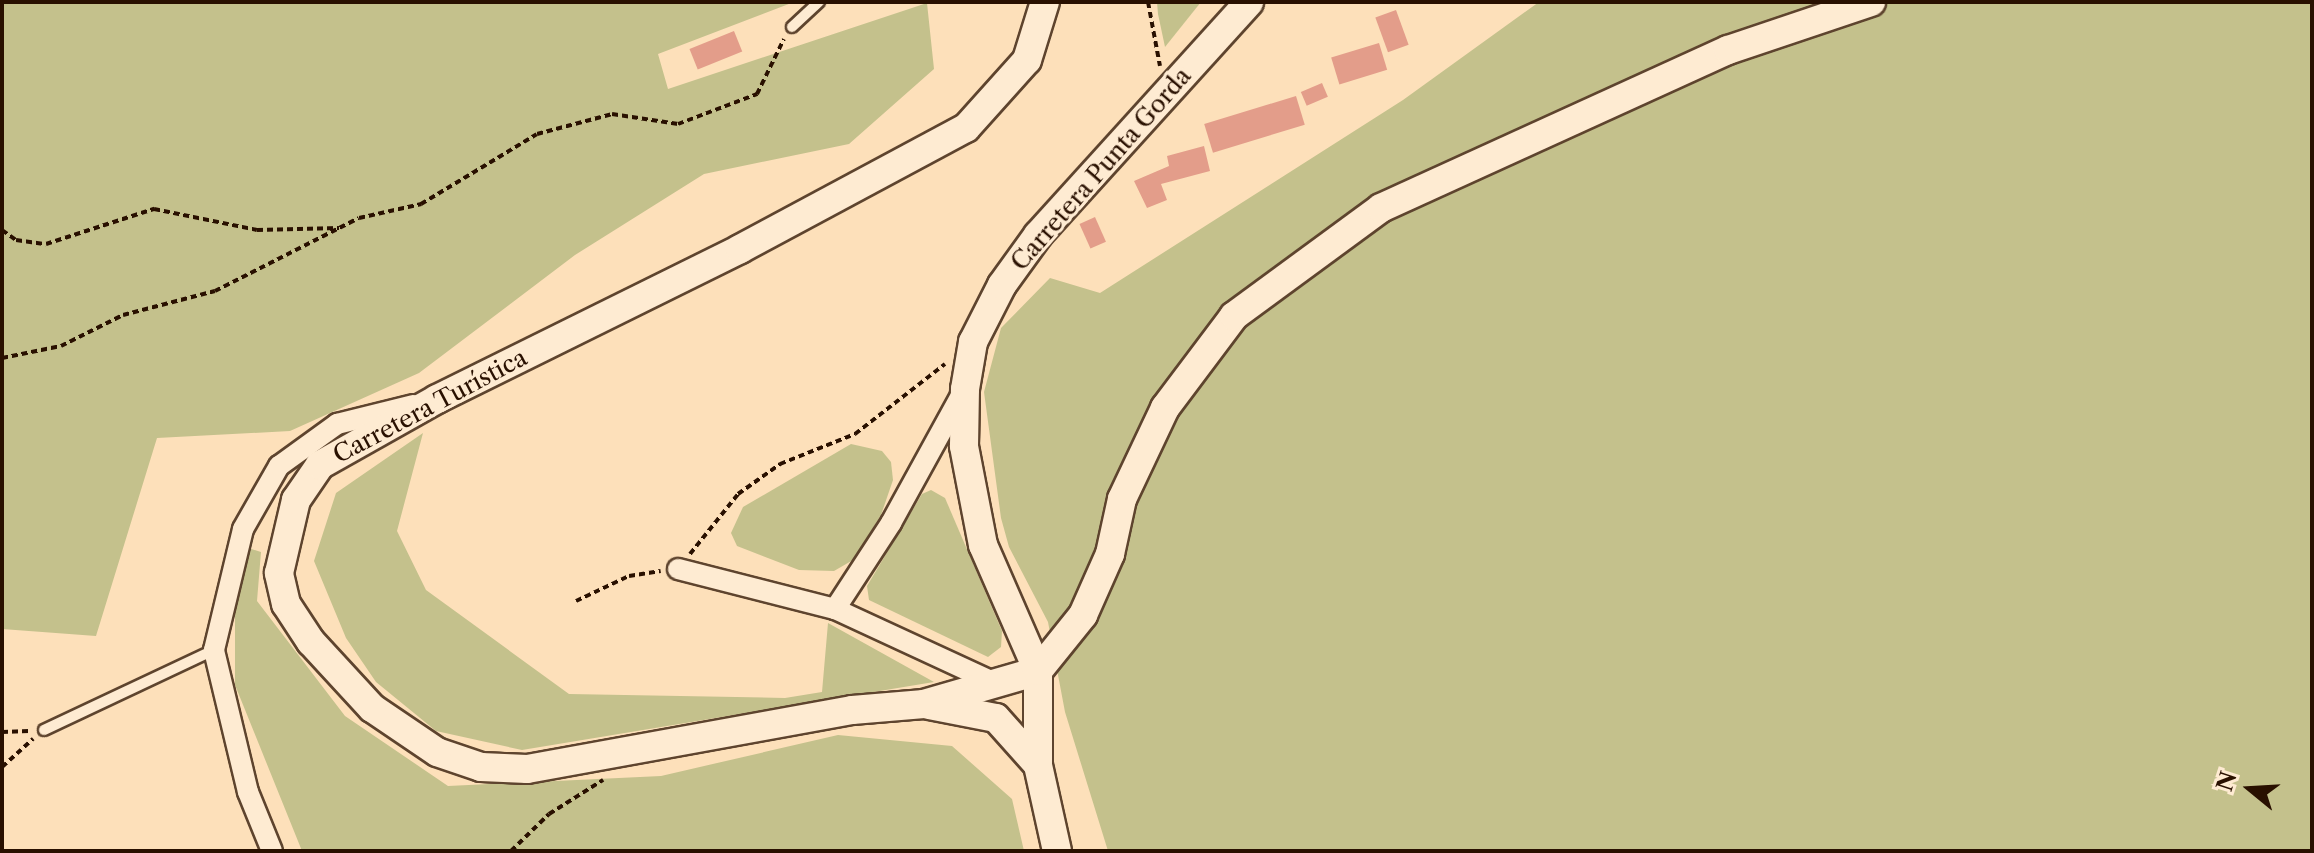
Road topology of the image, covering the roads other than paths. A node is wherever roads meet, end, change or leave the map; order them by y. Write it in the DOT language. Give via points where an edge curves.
graph roads {
  1 [pos="819,2"];
  2 [pos="1045,2"];
  3 [pos="1249,2"];
  4 [pos="1871,2"];
  5 [pos="792,27"];
  6 [pos="965,389"];
  7 [pos="437,399"];
  8 [pos="678,569"];
  9 [pos="835,609"];
  10 [pos="214,650"];
  11 [pos="1038,671"];
  12 [pos="995,683"];
  13 [pos="924,704"];
  14 [pos="44,730"];
  15 [pos="1038,765"];
  16 [pos="272,851"];
  17 [pos="1057,851"];
  1 -- 5 [label="lane"];
  2 -- 7 [label="main road, Carretera Turística" via="1027,60 966,128 740,249"];
  3 -- 6 [label="main road, Carretera Punta Gorda" via="1038,235 1002,285 973,342"];
  4 -- 11 [label="main road" via="1728,50 1381,208 1234,316 1165,408 1122,499 1110,554 1083,615"];
  6 -- 9 [label="street" via="891,523"];
  6 -- 11 [label="main road, Carretera Punta Gorda" via="964,446 983,545"];
  7 -- 10 [label="street" via="337,424 279,466 243,529"];
  7 -- 13 [label="main road, Carretera Turística" via="320,465 296,500 282,541 279,573 286,604 339,676 402,732 437,752 481,767 527,769 852,710"];
  8 -- 9 [label="street"];
  9 -- 12 [label="street"];
  10 -- 14 [label="lane"];
  10 -- 16 [label="street" via="248,792"];
  11 -- 12 [label="main road, Carretera Turística"];
  11 -- 15 [label="main road"];
  12 -- 13 [label="main road, Carretera Turística"];
  13 -- 15 [label="main road" via="996,718"];
  15 -- 17 [label="main road"];
}
